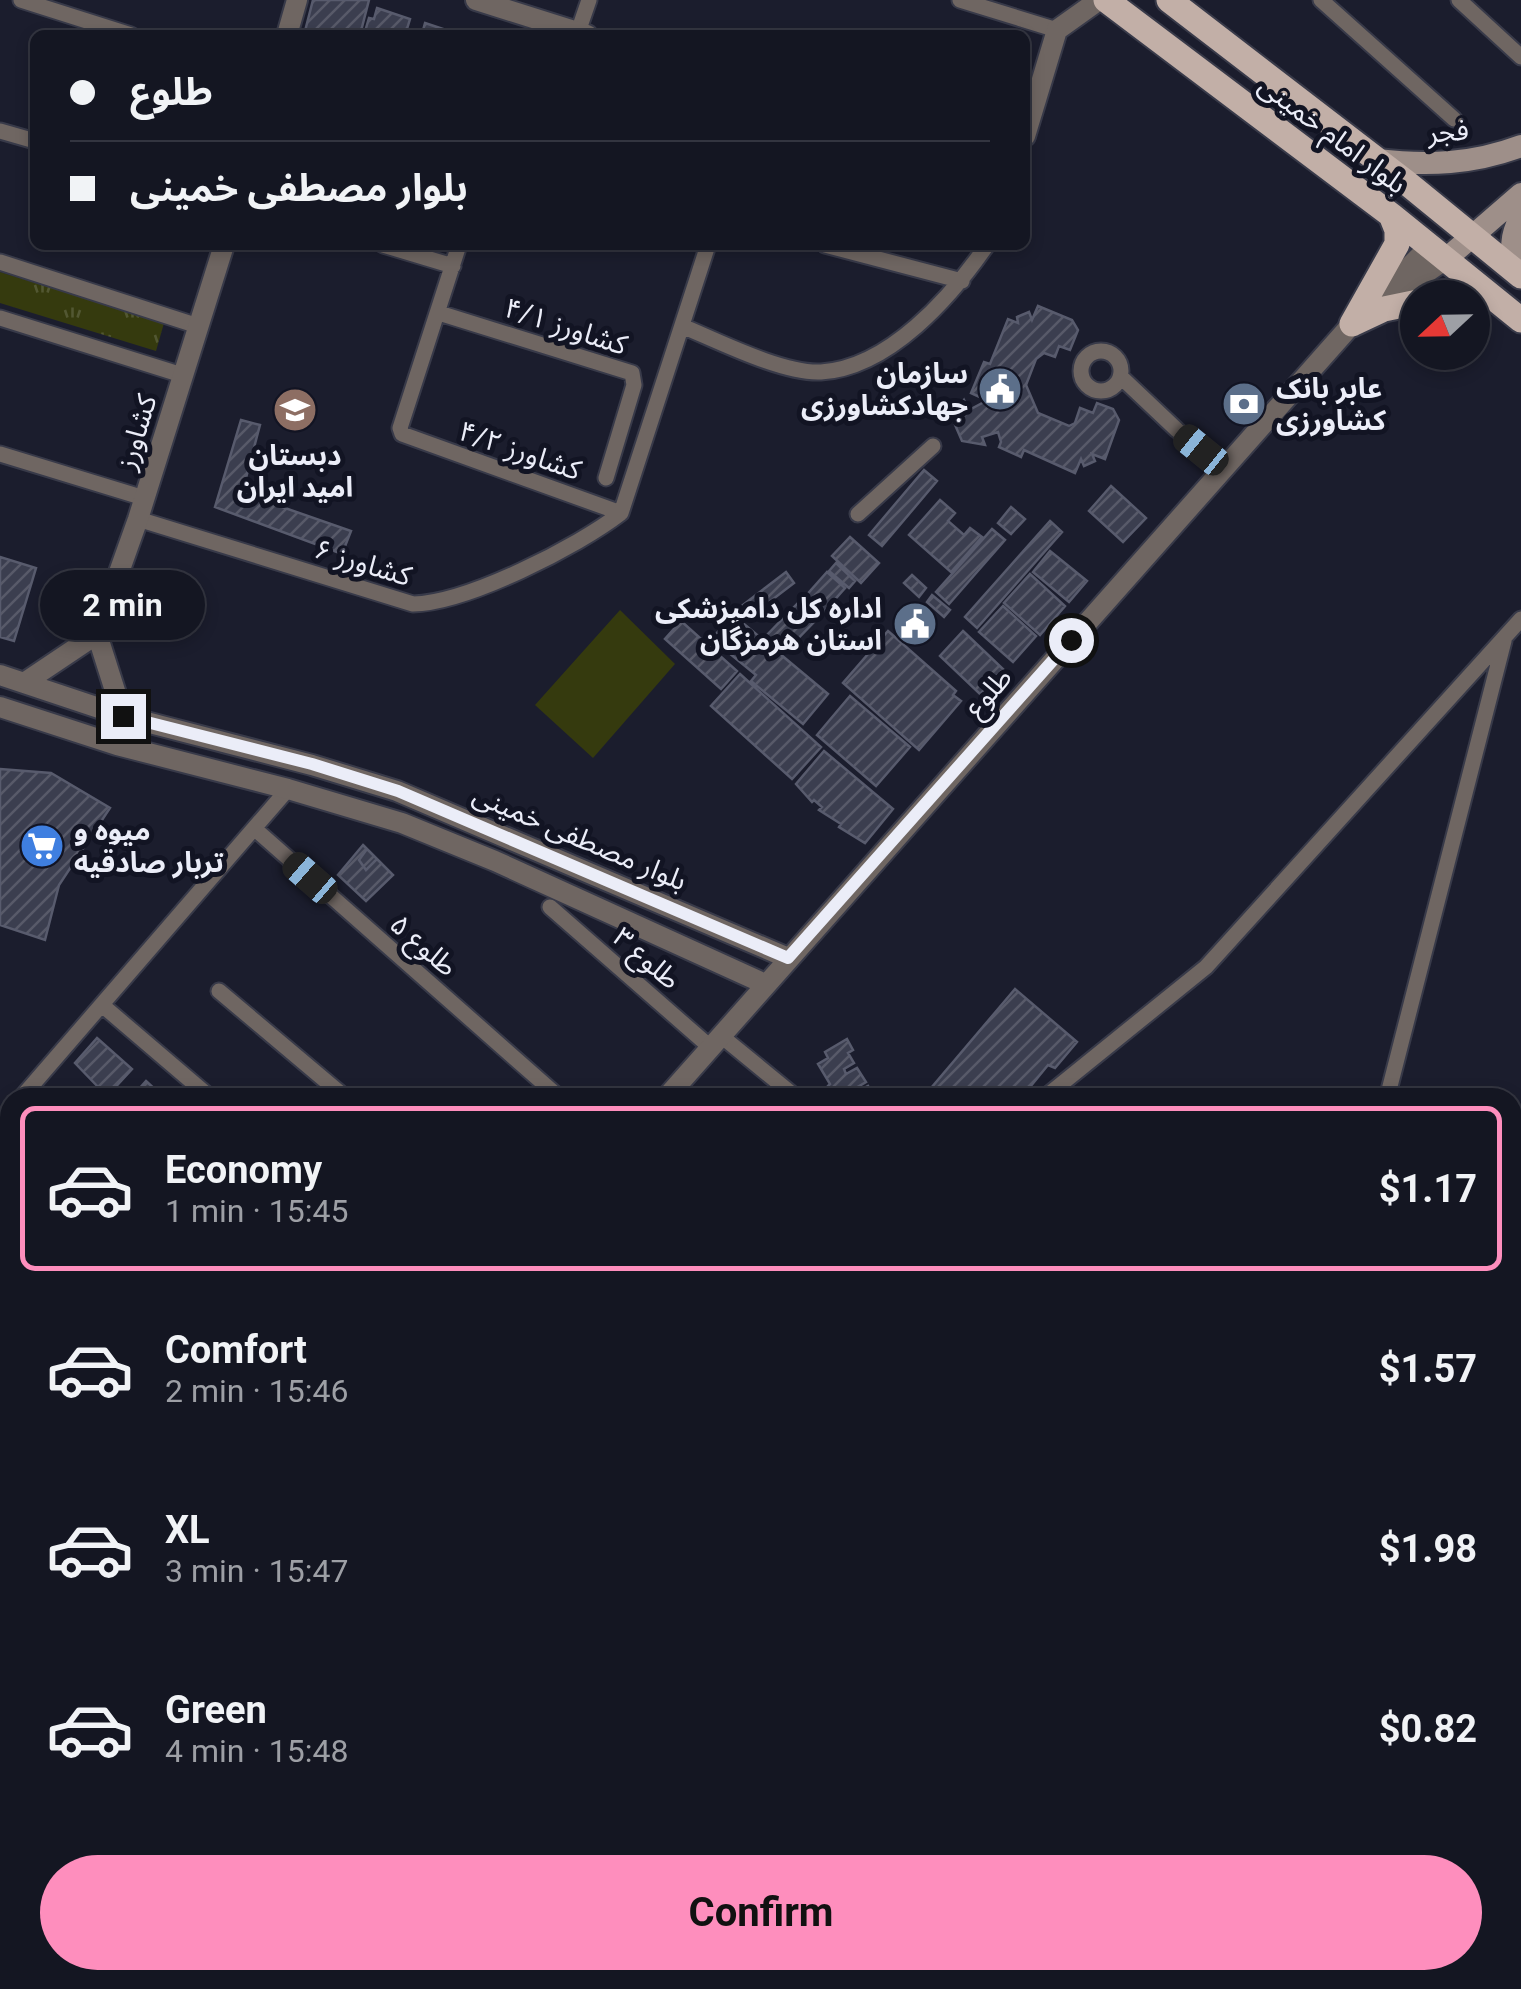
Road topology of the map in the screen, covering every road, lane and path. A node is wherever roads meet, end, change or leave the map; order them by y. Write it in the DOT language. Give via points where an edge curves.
graph roads {
  1 [pos="21,0"];
  2 [pos="297,0"];
  3 [pos="476,0"];
  4 [pos="589,0"];
  5 [pos="960,0"];
  6 [pos="1103,0"];
  7 [pos="1169,0"];
  8 [pos="1321,0"];
  9 [pos="1459,0"];
  10 [pos="526,26"];
  11 [pos="116,30"];
  12 [pos="288,30"];
  13 [pos="554,30"];
  14 [pos="584,30"];
  15 [pos="1057,30"];
  16 [pos="1521,57"];
  17 [pos="1030,119"];
  18 [pos="1454,119"];
  19 [pos="0,131"];
  20 [pos="30,140"];
  21 [pos="1521,146"];
  22 [pos="1377,160"];
  23 [pos="1521,194"];
  24 [pos="1391,215"];
  25 [pos="1521,216"];
  26 [pos="1464,228"];
  27 [pos="222,250"];
  28 [pos="400,250"];
  29 [pos="458,250"];
  30 [pos="706,250"];
  31 [pos="844,250"];
  32 [pos="984,250"];
  33 [pos="1438,252"];
  34 [pos="0,262"];
  35 [pos="453,266"];
  36 [pos="1521,272"];
  37 [pos="962,281"];
  38 [pos="1400,306"];
  39 [pos="1490,308"];
  40 [pos="439,313"];
  41 [pos="1515,314"];
  42 [pos="0,318"];
  43 [pos="1352,324"];
  44 [pos="198,326"];
  45 [pos="682,326"];
  46 [pos="182,375"];
  47 [pos="1121,377"];
  48 [pos="933,446"];
  49 [pos="0,454"];
  50 [pos="1225,469"];
  51 [pos="606,478"];
  52 [pos="144,498"];
  53 [pos="621,513"];
  54 [pos="858,514"];
  55 [pos="138,520"];
  56 [pos="1521,619"];
  57 [pos="97,634"];
  58 [pos="1505,637"];
  59 [pos="0,675"];
  60 [pos="24,682"];
  61 [pos="4,712"];
  62 [pos="123,716"];
  63 [pos="288,789"];
  64 [pos="255,829"];
  65 [pos="625,887"];
  66 [pos="550,907"];
  67 [pos="612,914"];
  68 [pos="788,958"];
  69 [pos="765,984"];
  70 [pos="220,991"];
  71 [pos="102,1005"];
  72 [pos="716,1041"];
  73 [pos="30,1088"];
  74 [pos="198,1088"];
  75 [pos="334,1088"];
  76 [pos="549,1088"];
  77 [pos="675,1088"];
  78 [pos="782,1088"];
  79 [pos="1056,1088"];
  80 [pos="1390,1088"];
  1 -- 11 [label="street"];
  2 -- 12 [label="street"];
  3 -- 10 [label="street"];
  4 -- 14 [label="street"];
  5 -- 15 [label="street"];
  6 -- 15 [label="street"];
  6 -- 24 [label="main road, بلوار امام خمینی"];
  7 -- 22 [label="main road, بلوار امام خمینی"];
  8 -- 18 [label="street"];
  9 -- 16 [label="street"];
  10 -- 13 [label="street"];
  15 -- 17 [label="street"];
  19 -- 20 [label="street"];
  21 -- 22 [label="main road, فجر" via="1464,162"];
  22 -- 26 [label="main road, بلوار امام خمینی"];
  23 -- 26 [label="main road"];
  24 -- 33 [label="main road, بلوار امام خمینی"];
  24 -- 43 [label="main road" via="1397,244"];
  25 -- 36 [label="main road" via="1511,243"];
  26 -- 33 [label="main road"];
  26 -- 36 [label="main road, بلوار امام خمینی"];
  27 -- 44 [label="street, کشاورز"];
  28 -- 35 [label="street"];
  29 -- 35 [label="street"];
  30 -- 45 [label="street"];
  31 -- 37 [label="street"];
  32 -- 37 [label="street"];
  33 -- 41 [label="main road, بلوار امام خمینی"];
  33 -- 43 [label="street, طلوع"];
  34 -- 44 [label="street"];
  35 -- 40 [label="street"];
  37 -- 45 [label="street" via="910,333 858,364 819,372 765,360"];
  38 -- 43 [label="main road"];
  39 -- 41 [label="main road"];
  40 -- 51 [label="street, کشاورز ۴/۱" via="632,372"];
  40 -- 53 [label="street, کشاورز ۴/۲" via="402,434"];
  42 -- 46 [label="street"];
  43 -- 50 [label="street, طلوع"];
  44 -- 46 [label="street, کشاورز"];
  45 -- 53 [label="street"];
  46 -- 52 [label="street, کشاورز"];
  47 -- 50 [label="street"];
  48 -- 54 [label="street"];
  49 -- 52 [label="street"];
  50 -- 68 [label="street, طلوع"];
  52 -- 55 [label="street, کشاورز"];
  53 -- 55 [label="street, کشاورز ۶" via="498,580 413,604"];
  55 -- 57 [label="street, کشاورز"];
  56 -- 58 [label="street"];
  57 -- 60 [label="street"];
  57 -- 62 [label="street"];
  58 -- 79 [label="street" via="1206,967"];
  58 -- 80 [label="street"];
  59 -- 60 [label="street, بلوار مصطفی خمینی"];
  60 -- 62 [label="street, بلوار مصطفی خمینی"];
  61 -- 63 [label="street, بلوار مصطفی خمینی"];
  62 -- 65 [label="street, بلوار مصطفی خمینی" via="398,791"];
  63 -- 64 [label="street"];
  63 -- 67 [label="street, بلوار مصطفی خمینی" via="443,838"];
  64 -- 71 [label="street"];
  64 -- 76 [label="street, طلوع ۵"];
  65 -- 67 [label="street"];
  65 -- 68 [label="street, بلوار مصطفی خمینی"];
  66 -- 72 [label="street, طلوع ۳"];
  67 -- 69 [label="street, بلوار مصطفی خمینی"];
  68 -- 69 [label="street, طلوع"];
  69 -- 72 [label="street, طلوع"];
  70 -- 75 [label="street"];
  71 -- 73 [label="street"];
  71 -- 74 [label="street"];
  72 -- 77 [label="street, طلوع"];
  72 -- 78 [label="street, طلوع ۳"];
}
